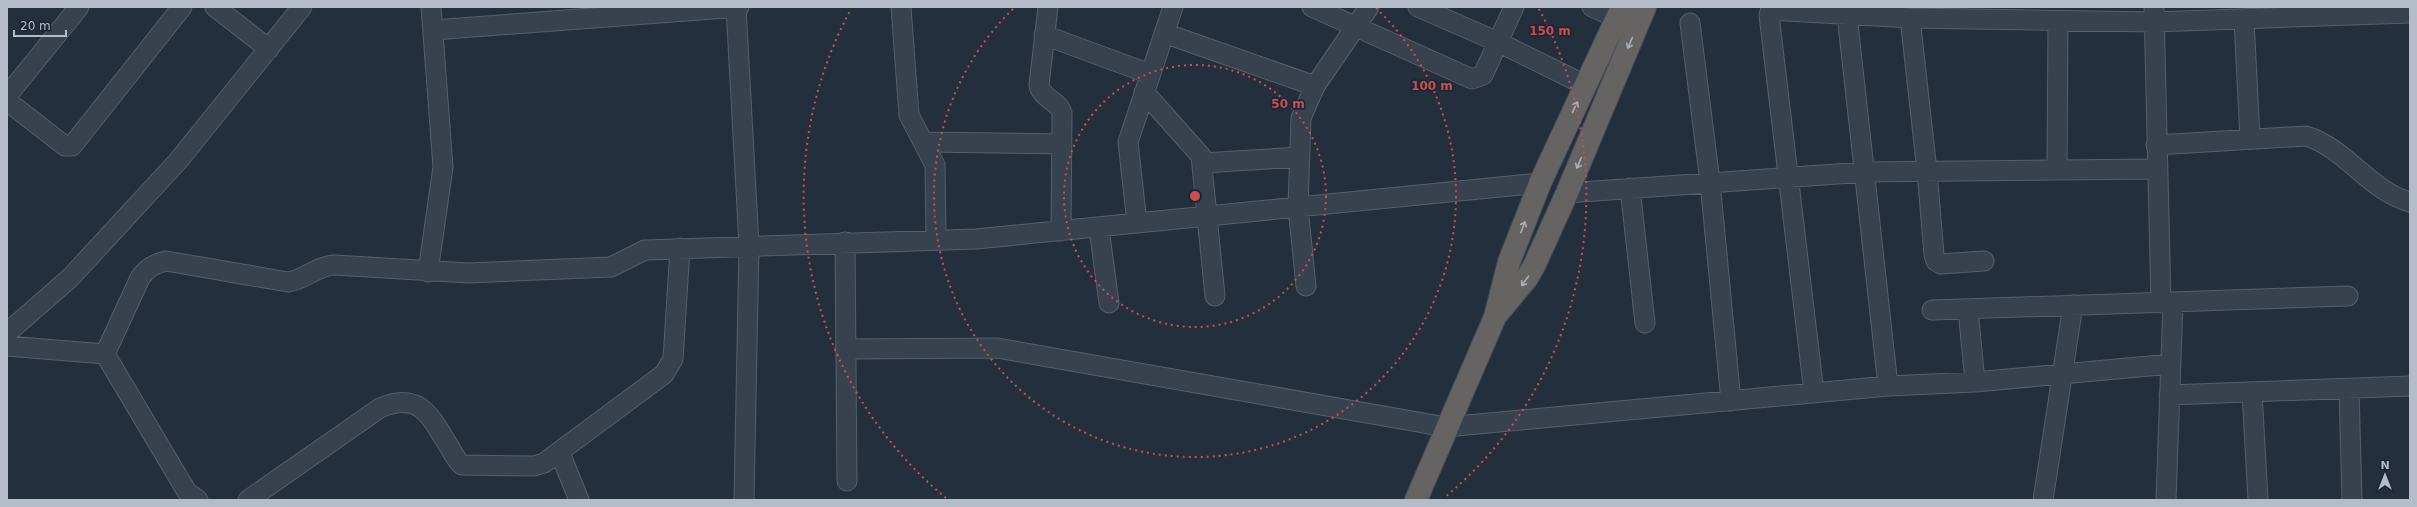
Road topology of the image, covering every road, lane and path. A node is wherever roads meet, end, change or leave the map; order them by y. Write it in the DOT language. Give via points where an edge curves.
graph roads {
  1 [pos="79,7"];
  2 [pos="182,7"];
  3 [pos="215,7"];
  4 [pos="302,7"];
  5 [pos="431,7"];
  6 [pos="737,7"];
  7 [pos="901,7"];
  8 [pos="1048,7"];
  9 [pos="1174,7"];
  10 [pos="1312,7"];
  11 [pos="1369,7"];
  12 [pos="1418,7"];
  13 [pos="1514,7"];
  14 [pos="1592,7"];
  15 [pos="1645,7"];
  16 [pos="1620,12"];
  17 [pos="2410,13"];
  18 [pos="2154,14"];
  19 [pos="1847,15"];
  20 [pos="1910,18"];
  21 [pos="2244,19"];
  22 [pos="2058,21"];
  23 [pos="1690,23"];
  24 [pos="1357,27"];
  25 [pos="433,30"];
  26 [pos="1164,33"];
  27 [pos="1044,35"];
  28 [pos="1498,42"];
  29 [pos="269,49"];
  30 [pos="1150,74"];
  31 [pos="1585,85"];
  32 [pos="1315,86"];
  33 [pos="1144,92"];
  34 [pos="7,96"];
  35 [pos="7,101"];
  36 [pos="2250,139"];
  37 [pos="923,142"];
  38 [pos="1062,144"];
  39 [pos="2156,145"];
  40 [pos="1299,157"];
  41 [pos="1203,162"];
  42 [pos="2156,169"];
  43 [pos="2057,170"];
  44 [pos="1865,172"];
  45 [pos="1927,172"];
  46 [pos="1789,176"];
  47 [pos="1710,182"];
  48 [pos="1540,183"];
  49 [pos="1630,188"];
  50 [pos="1567,193"];
  51 [pos="2410,202"];
  52 [pos="1298,207"];
  53 [pos="1208,216"];
  54 [pos="1137,223"];
  55 [pos="1098,228"];
  56 [pos="1061,231"];
  57 [pos="936,239"];
  58 [pos="845,242"];
  59 [pos="749,245"];
  60 [pos="680,248"];
  61 [pos="1984,261"];
  62 [pos="428,272"];
  63 [pos="1306,286"];
  64 [pos="1215,296"];
  65 [pos="2348,296"];
  66 [pos="2167,302"];
  67 [pos="1109,303"];
  68 [pos="2073,306"];
  69 [pos="1968,309"];
  70 [pos="1932,310"];
  71 [pos="1494,317"];
  72 [pos="1645,323"];
  73 [pos="7,333"];
  74 [pos="7,346"];
  75 [pos="845,349"];
  76 [pos="105,354"];
  77 [pos="2171,364"];
  78 [pos="2064,373"];
  79 [pos="1975,382"];
  80 [pos="1888,386"];
  81 [pos="2410,386"];
  82 [pos="2349,388"];
  83 [pos="2252,392"];
  84 [pos="1814,394"];
  85 [pos="2169,396"];
  86 [pos="1731,401"];
  87 [pos="1446,427"];
  88 [pos="560,453"];
  89 [pos="847,481"];
  90 [pos="198,500"];
  91 [pos="248,500"];
  92 [pos="579,500"];
  93 [pos="744,500"];
  94 [pos="1416,500"];
  95 [pos="2043,500"];
  96 [pos="2166,500"];
  97 [pos="2258,500"];
  98 [pos="2352,500"];
  1 -- 34 [label="street"];
  2 -- 35 [label="street" via="72,146 65,146"];
  3 -- 29 [label="street"];
  4 -- 29 [label="street"];
  5 -- 25 [label="street"];
  6 -- 25 [label="street"];
  6 -- 59 [label="street"];
  7 -- 37 [label="street" via="909,115"];
  8 -- 27 [label="street"];
  9 -- 26 [label="street"];
  10 -- 24 [label="street"];
  11 -- 24 [label="street"];
  12 -- 28 [label="street"];
  13 -- 28 [label="street"];
  14 -- 16 [label="street"];
  15 -- 50 [label="highway, one-way"];
  16 -- 31 [label="highway"];
  17 -- 21 [label="street"];
  18 -- 21 [label="street"];
  18 -- 22 [label="street"];
  18 -- 39 [label="street"];
  19 -- 20 [label="street"];
  19 -- 44 [label="street"];
  19 -- 46 [label="street" via="1775,9 1770,12"];
  20 -- 22 [label="street"];
  20 -- 45 [label="street"];
  21 -- 36 [label="street"];
  22 -- 43 [label="street"];
  23 -- 47 [label="street"];
  24 -- 28 [label="street" via="1472,79 1483,74"];
  24 -- 32 [label="street"];
  25 -- 62 [label="street" via="443,167"];
  26 -- 30 [label="street"];
  26 -- 32 [label="street"];
  27 -- 30 [label="street"];
  27 -- 38 [label="street" via="1039,85 1041,92 1061,110"];
  28 -- 31 [label="street"];
  29 -- 73 [label="street" via="178,161 81,266"];
  30 -- 33 [label="street"];
  48 -- 31 [label="highway, one-way"];
  32 -- 40 [label="street" via="1301,118"];
  33 -- 41 [label="street" via="1198,150"];
  33 -- 54 [label="street" via="1128,142"];
  36 -- 39 [label="street"];
  36 -- 51 [label="street" via="2306,136 2317,139 2389,194"];
  37 -- 38 [label="street"];
  37 -- 57 [label="street" via="935,165"];
  38 -- 56 [label="street"];
  39 -- 42 [label="street"];
  40 -- 41 [label="street"];
  40 -- 52 [label="street"];
  41 -- 53 [label="street"];
  42 -- 43 [label="street"];
  42 -- 66 [label="street"];
  43 -- 45 [label="street"];
  44 -- 45 [label="street"];
  44 -- 46 [label="street"];
  44 -- 80 [label="street"];
  45 -- 61 [label="street" via="1936,261 1941,264"];
  46 -- 47 [label="street"];
  46 -- 84 [label="street"];
  47 -- 49 [label="street"];
  47 -- 86 [label="street"];
  48 -- 52 [label="street"];
  71 -- 48 [label="highway, one-way" via="1509,262"];
  49 -- 50 [label="street"];
  49 -- 72 [label="street"];
  50 -- 71 [label="highway, one-way" via="1527,278"];
  52 -- 53 [label="street"];
  52 -- 63 [label="street"];
  53 -- 54 [label="street"];
  53 -- 64 [label="street"];
  54 -- 55 [label="street"];
  55 -- 56 [label="street"];
  55 -- 67 [label="street"];
  56 -- 57 [label="street" via="976,239"];
  57 -- 58 [label="street"];
  58 -- 59 [label="street"];
  58 -- 75 [label="street"];
  59 -- 60 [label="street"];
  59 -- 93 [label="street"];
  60 -- 62 [label="street" via="640,251 611,267 468,273"];
  60 -- 88 [label="street" via="671,366"];
  62 -- 76 [label="street" via="329,265 288,282 176,262 155,264 140,278"];
  65 -- 66 [label="street"];
  66 -- 68 [label="street"];
  66 -- 77 [label="street"];
  68 -- 69 [label="street"];
  68 -- 78 [label="street"];
  69 -- 70 [label="street"];
  69 -- 79 [label="street"];
  71 -- 87 [label="highway"];
  74 -- 76 [label="street"];
  75 -- 87 [label="street" via="997,348"];
  75 -- 89 [label="street"];
  76 -- 90 [label="street" via="187,492"];
  77 -- 78 [label="street"];
  77 -- 85 [label="street"];
  78 -- 79 [label="street"];
  78 -- 95 [label="street"];
  79 -- 80 [label="street"];
  80 -- 84 [label="street"];
  81 -- 82 [label="street"];
  82 -- 83 [label="street"];
  82 -- 98 [label="street"];
  83 -- 85 [label="street"];
  83 -- 97 [label="street"];
  84 -- 86 [label="street"];
  85 -- 96 [label="street"];
  86 -- 87 [label="street"];
  87 -- 94 [label="highway"];
  88 -- 91 [label="street" via="540,466 462,465 428,413 416,404 406,401 392,403 380,408"];
  88 -- 92 [label="street"];
}
